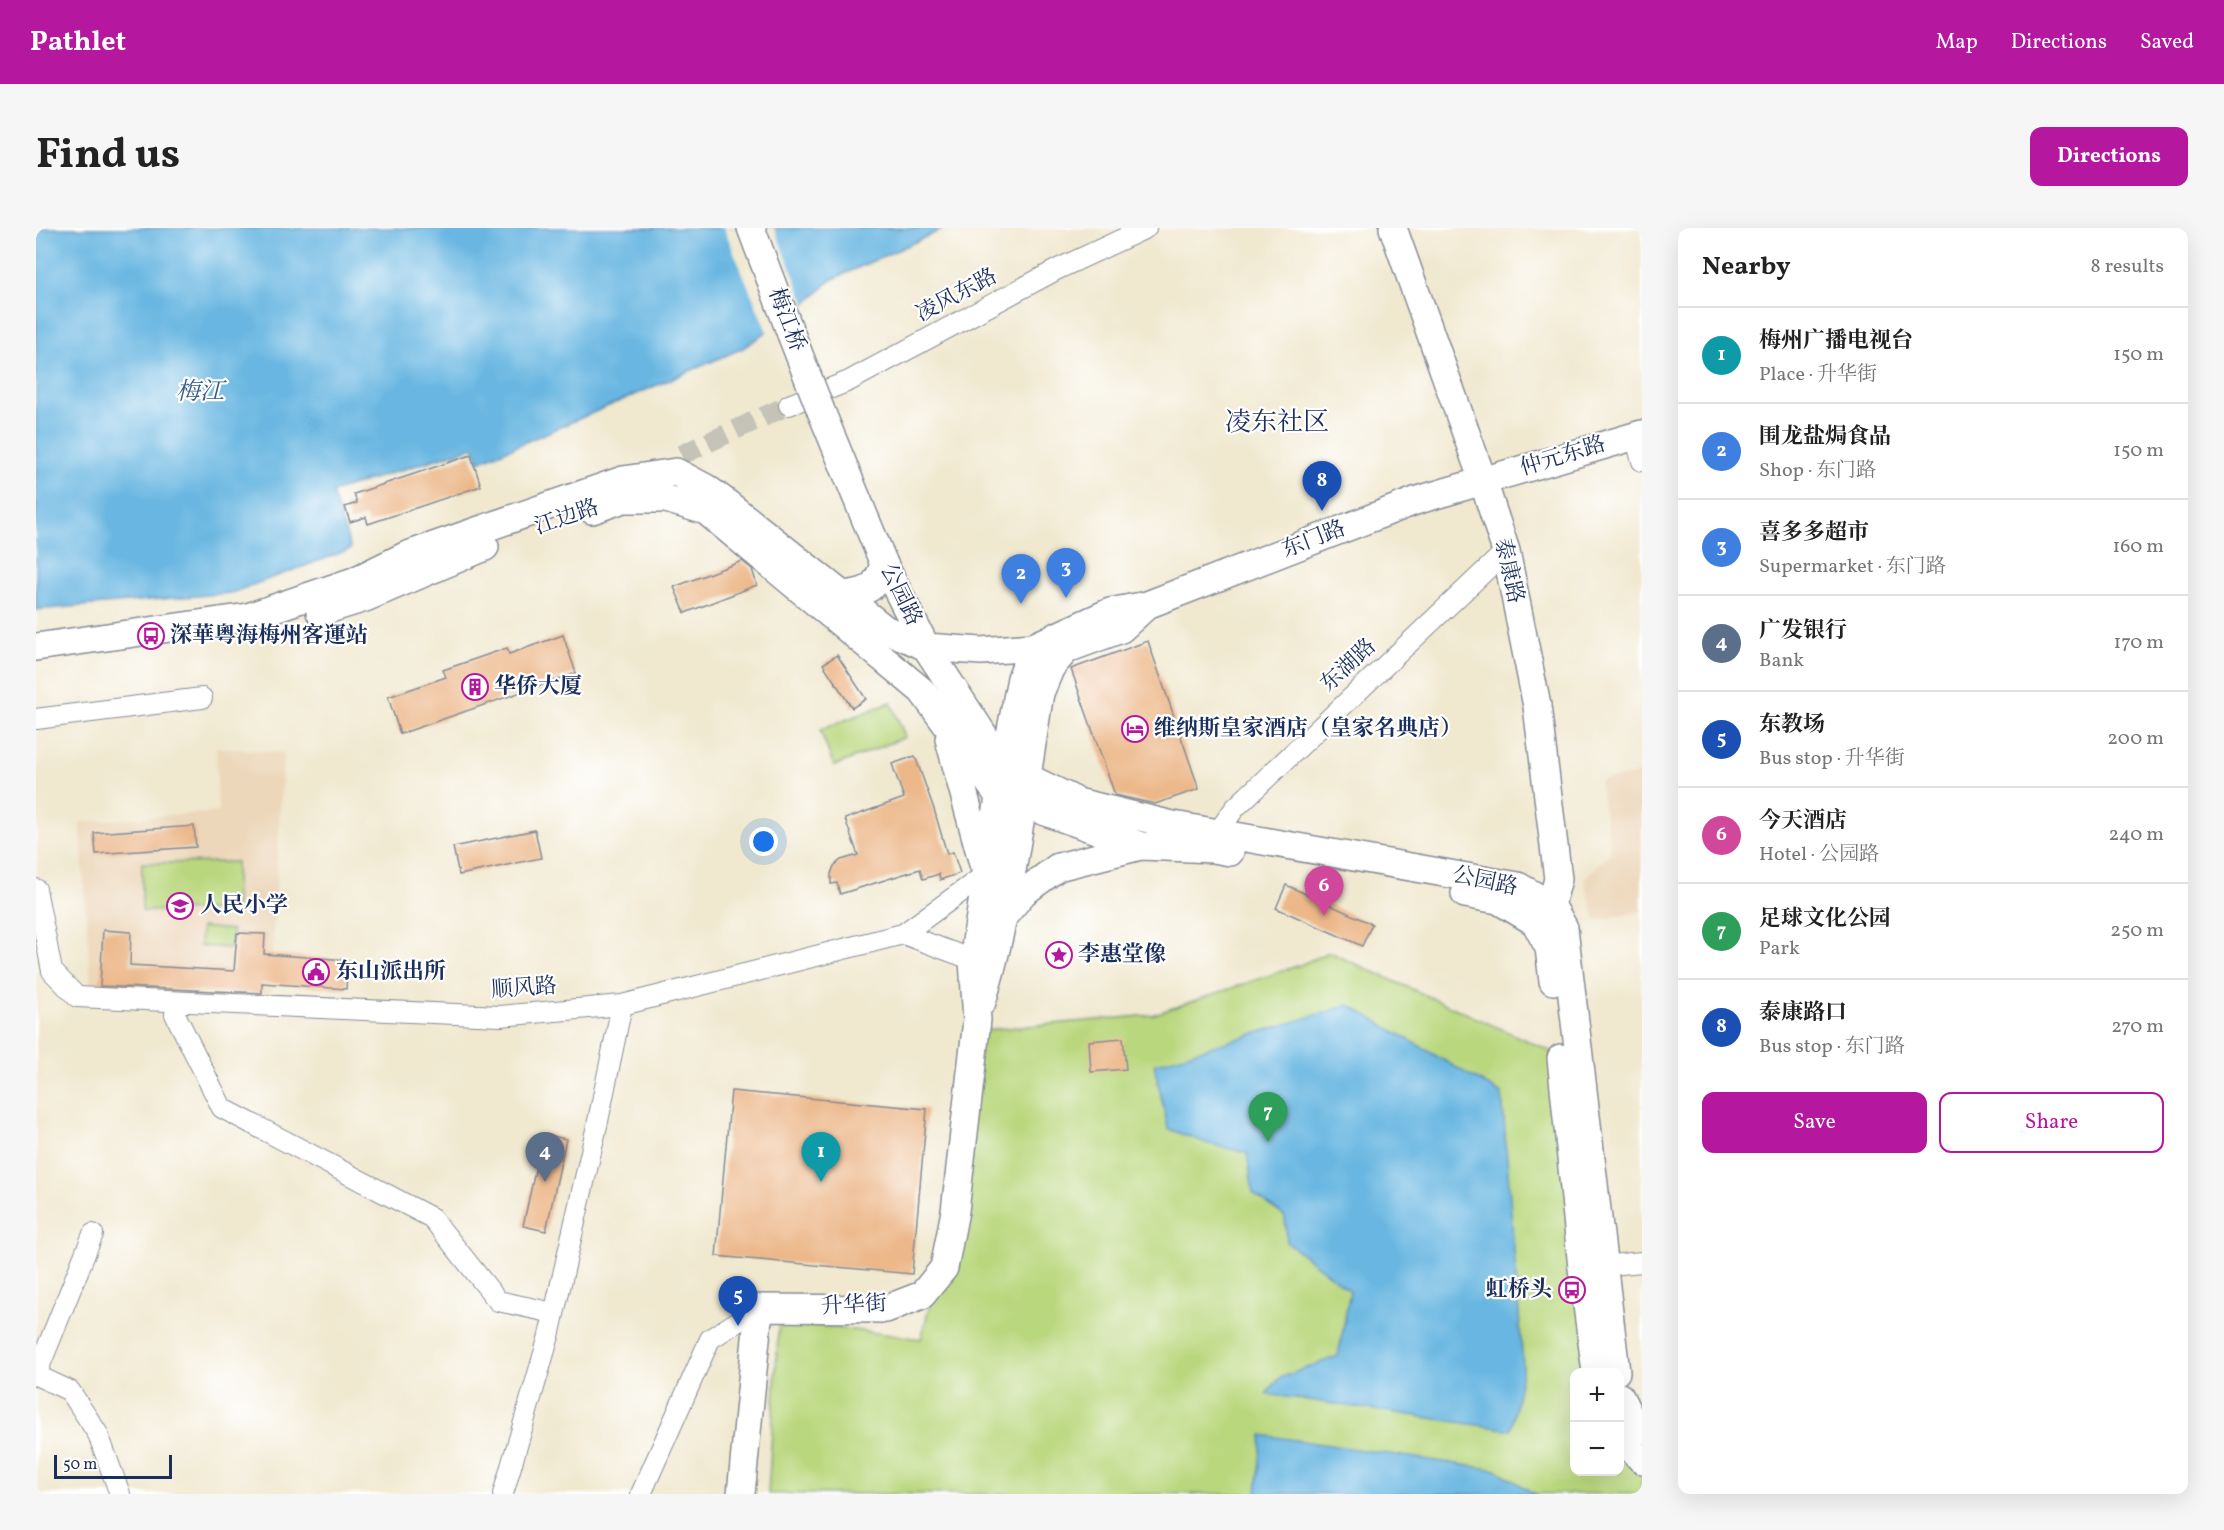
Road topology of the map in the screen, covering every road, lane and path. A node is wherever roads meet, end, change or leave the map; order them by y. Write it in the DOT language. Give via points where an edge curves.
graph roads {
  1 [pos="751,228"];
  2 [pos="1146,228"];
  3 [pos="1393,228"];
  4 [pos="789,405"];
  5 [pos="821,411"];
  6 [pos="1640,443"];
  7 [pos="679,464"];
  8 [pos="1483,481"];
  9 [pos="666,499"];
  10 [pos="1506,551"];
  11 [pos="884,564"];
  12 [pos="842,595"];
  13 [pos="1147,605"];
  14 [pos="36,647"];
  15 [pos="926,647"];
  16 [pos="1034,647"];
  17 [pos="36,663"];
  18 [pos="202,698"];
  19 [pos="36,719"];
  20 [pos="945,723"];
  21 [pos="1015,771"];
  22 [pos="1010,800"];
  23 [pos="1216,841"];
  24 [pos="1141,846"];
  25 [pos="986,874"];
  26 [pos="36,889"];
  27 [pos="1543,913"];
  28 [pos="1003,917"];
  29 [pos="903,934"];
  30 [pos="973,960"];
  31 [pos="621,1005"];
  32 [pos="175,1014"];
  33 [pos="977,1020"];
  34 [pos="93,1234"];
  35 [pos="1642,1262"];
  36 [pos="1582,1268"];
  37 [pos="759,1308"];
  38 [pos="554,1313"];
  39 [pos="1595,1368"];
  40 [pos="1616,1368"];
  41 [pos="36,1375"];
  42 [pos="1624,1405"];
  43 [pos="1642,1430"];
  44 [pos="1624,1441"];
  45 [pos="1642,1460"];
  46 [pos="120,1494"];
  47 [pos="502,1494"];
  48 [pos="641,1494"];
  49 [pos="741,1494"];
  1 -- 5 [label="main road, 梅江桥, bridge"];
  2 -- 4 [label="street, 凌风东路" via="849,381"];
  3 -- 8 [label="main road, 泰康路"];
  5 -- 11 [label="main road, 公园路"];
  6 -- 8 [label="main road, 仲元东路"];
  7 -- 9 [label="street"];
  7 -- 12 [label="main road"];
  7 -- 14 [label="main road, 江边路" via="405,556 354,581 248,617"];
  8 -- 10 [label="main road, 泰康路"];
  8 -- 13 [label="main road, 东门路" via="1415,501"];
  9 -- 17 [label="main road, 江边路" via="623,499 478,549 365,598 250,633"];
  9 -- 20 [label="main road, 江边路" via="706,511 922,691"];
  10 -- 23 [label="street, 东湖路" via="1235,808"];
  10 -- 27 [label="main road, 泰康路" via="1537,706 1558,879"];
  11 -- 12 [label="main road" via="879,579 869,589"];
  11 -- 15 [label="main road, 公园路"];
  12 -- 15 [label="main road" via="885,629"];
  13 -- 16 [label="main road, 东门路" via="1110,612"];
  13 -- 21 [label="main road, 东门路" via="1121,629 1067,649 1051,667"];
  15 -- 16 [label="main road" via="981,651"];
  15 -- 21 [label="main road, 公园路"];
  16 -- 21 [label="main road" via="1021,678"];
  18 -- 19 [label="street"];
  20 -- 22 [label="main road, 江边路"];
  20 -- 25 [label="main road"];
  21 -- 22 [label="main road"];
  21 -- 23 [label="main road, 公园路" via="1078,802"];
  22 -- 24 [label="main road, 公园路"];
  22 -- 25 [label="main road, 升华街"];
  22 -- 28 [label="main road, 升华街"];
  23 -- 24 [label="main road, 公园路"];
  23 -- 27 [label="main road, 公园路" via="1498,900"];
  24 -- 28 [label="main road" via="1058,867 1023,893"];
  25 -- 29 [label="street, 顺风路"];
  25 -- 30 [label="main road, 升华街"];
  26 -- 31 [label="street, 顺风路" via="52,971 77,997 500,1017"];
  27 -- 36 [label="main road, 公园路"];
  27 -- 40 [label="main road" via="1564,928"];
  28 -- 33 [label="main road, 升华街"];
  29 -- 30 [label="street"];
  29 -- 31 [label="street, 顺风路"];
  30 -- 33 [label="main road, 升华街"];
  31 -- 38 [label="street"];
  32 -- 38 [label="street" via="222,1108 432,1218 498,1301"];
  33 -- 37 [label="main road, 升华街" via="955,1210 944,1268 922,1295 886,1308"];
  34 -- 41 [label="street"];
  35 -- 36 [label="street"];
  36 -- 39 [label="main road, 公园路"];
  37 -- 48 [label="street" via="710,1339"];
  37 -- 49 [label="main road"];
  38 -- 47 [label="street"];
  41 -- 46 [label="street" via="70,1391 98,1434"];
  42 -- 43 [label="main road"];
  44 -- 45 [label="main road"];
}
